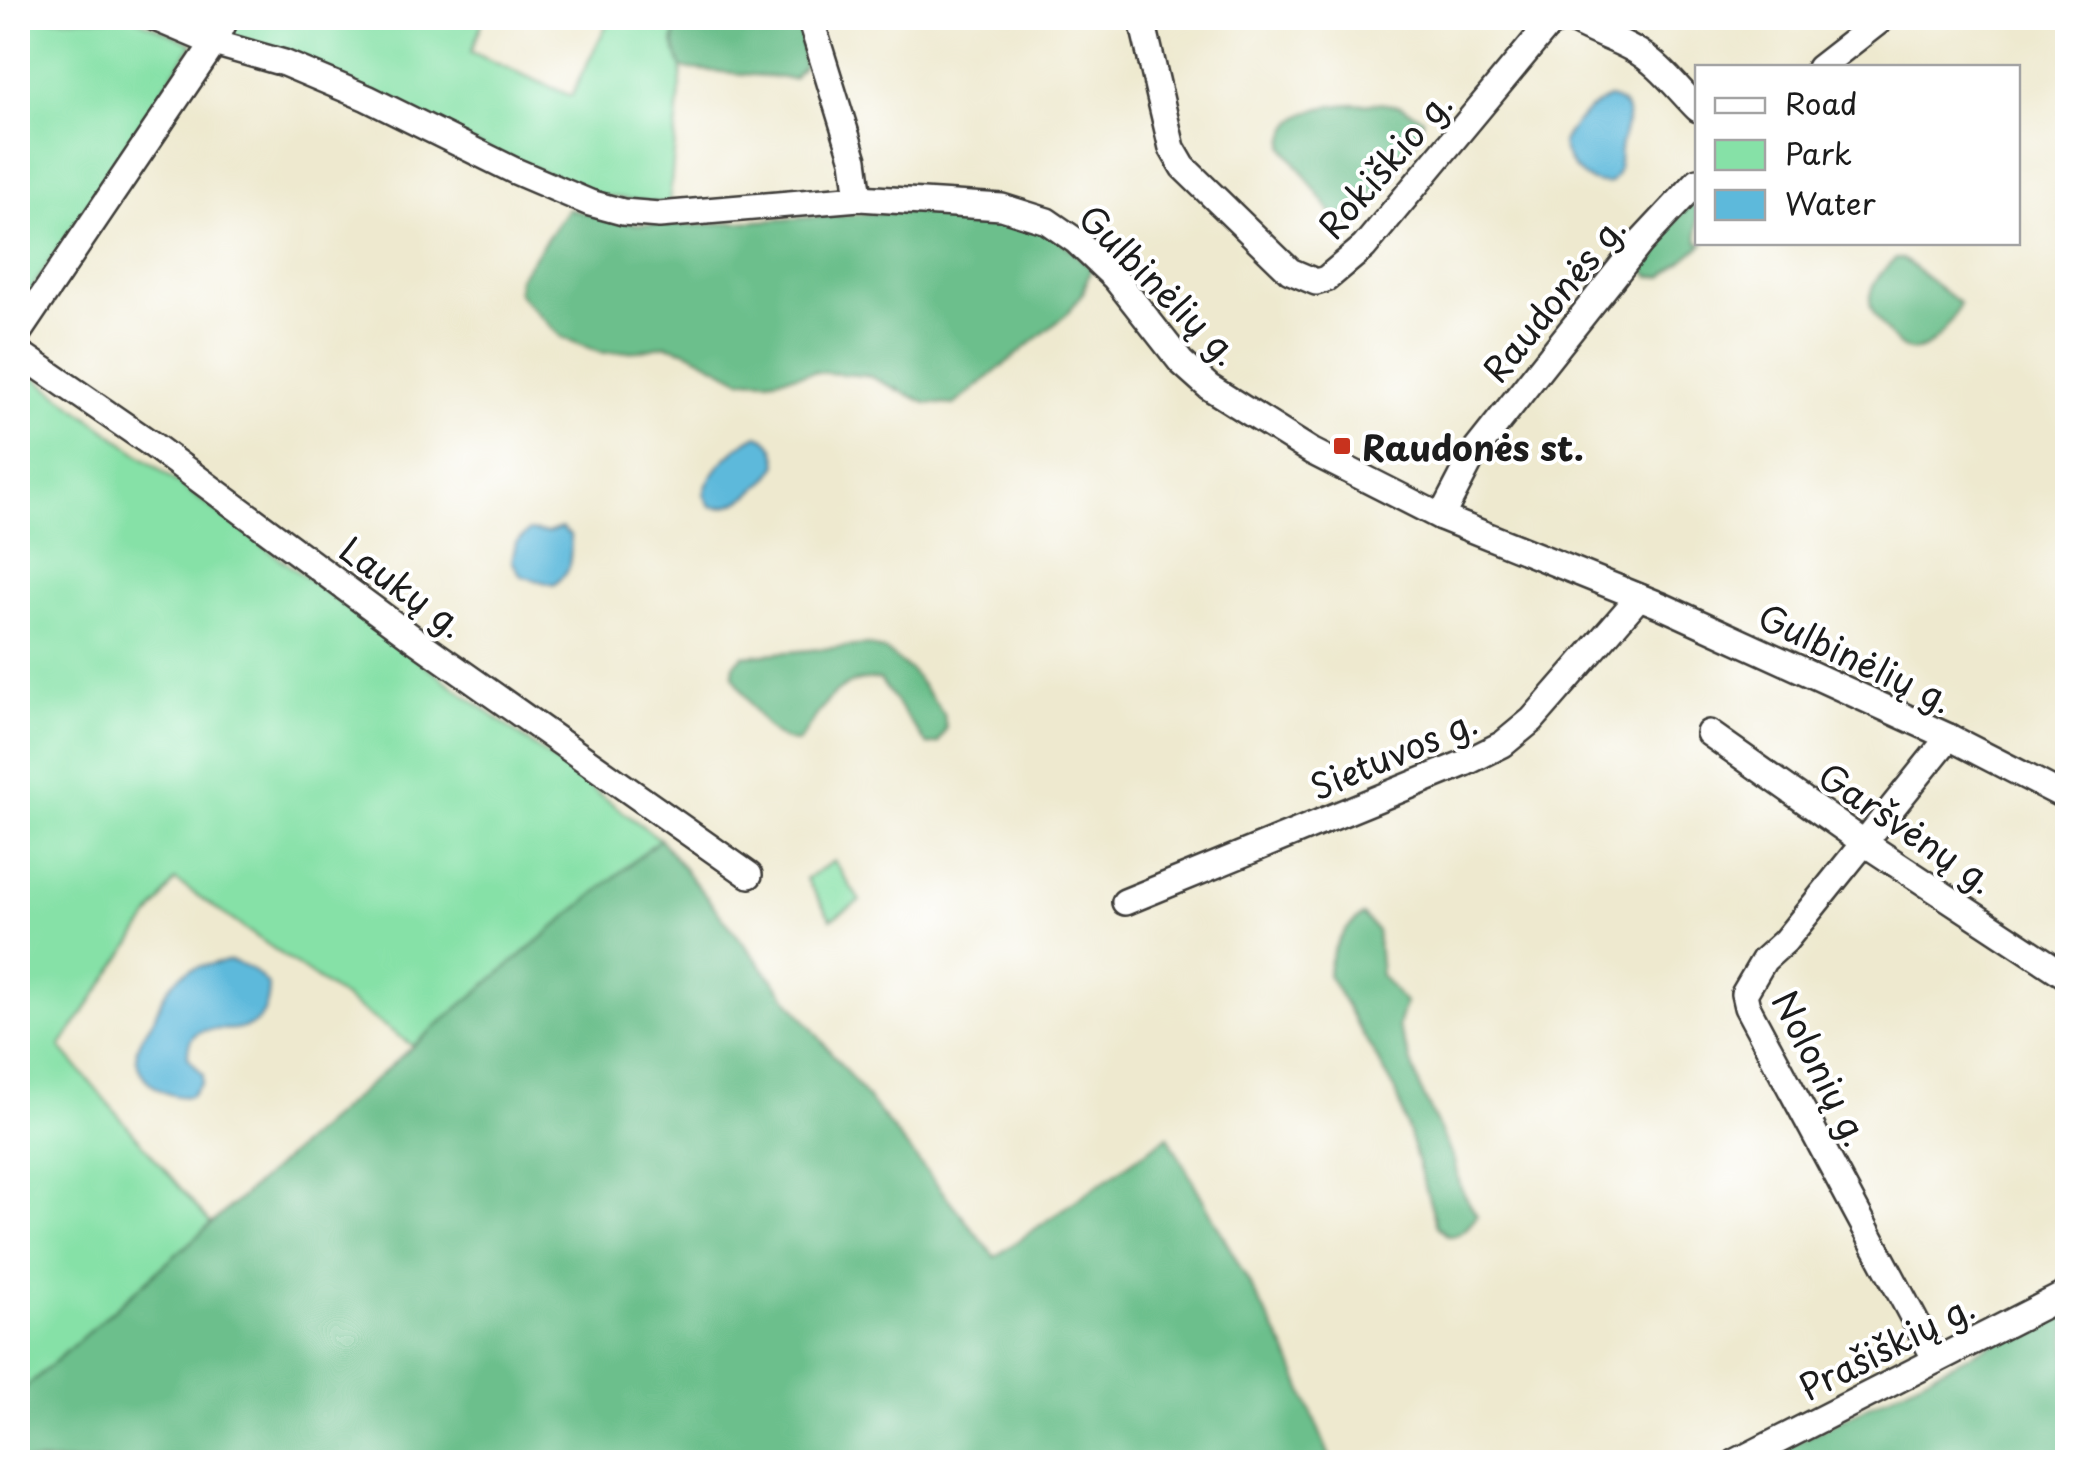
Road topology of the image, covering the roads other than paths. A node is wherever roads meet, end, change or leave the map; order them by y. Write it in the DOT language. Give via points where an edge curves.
graph roads {
  1 [pos="155,18"];
  2 [pos="226,18"];
  3 [pos="810,18"];
  4 [pos="1560,18"];
  5 [pos="1569,18"];
  6 [pos="1883,18"];
  7 [pos="1142,20"];
  8 [pos="214,43"];
  9 [pos="1823,65"];
  10 [pos="1695,105"];
  11 [pos="1695,183"];
  12 [pos="859,198"];
  13 [pos="18,333"];
  14 [pos="18,352"];
  15 [pos="1440,517"];
  16 [pos="1640,596"];
  17 [pos="1709,733"];
  18 [pos="1949,738"];
  19 [pos="2068,798"];
  20 [pos="1866,844"];
  21 [pos="749,875"];
  22 [pos="1125,902"];
  23 [pos="2068,977"];
  24 [pos="2068,1292"];
  25 [pos="1936,1360"];
  26 [pos="1736,1462"];
  1 -- 8 [label="street, Gulbinėlių g."];
  2 -- 8 [label="street"];
  3 -- 12 [label="street" via="854,160"];
  4 -- 7 [label="street, Rokiškio g." via="1364,247 1316,282 1290,271 1182,167"];
  5 -- 10 [label="street" via="1654,63"];
  6 -- 9 [label="street"];
  8 -- 12 [label="street, Gulbinėlių g." via="284,63 515,172 623,212 659,216"];
  8 -- 13 [label="street"];
  11 -- 15 [label="street, Raudonės g." via="1487,435"];
  12 -- 15 [label="street, Gulbinėlių g." via="1002,207 1048,221 1115,278 1209,387 1311,451"];
  14 -- 21 [label="street, Laukų g."];
  15 -- 16 [label="street, Gulbinėlių g."];
  16 -- 18 [label="street, Gulbinėlių g."];
  16 -- 22 [label="street, Sietuvos g." via="1504,744"];
  17 -- 20 [label="street, Garšvėnų g."];
  18 -- 19 [label="street, Gulbinėlių g."];
  18 -- 20 [label="street, Nolonių g."];
  20 -- 23 [label="street, Garšvėnų g."];
  20 -- 25 [label="street, Nolonių g." via="1764,960 1744,994"];
  24 -- 25 [label="street, Prašiškių g."];
  25 -- 26 [label="street, Prašiškių g."];
}
